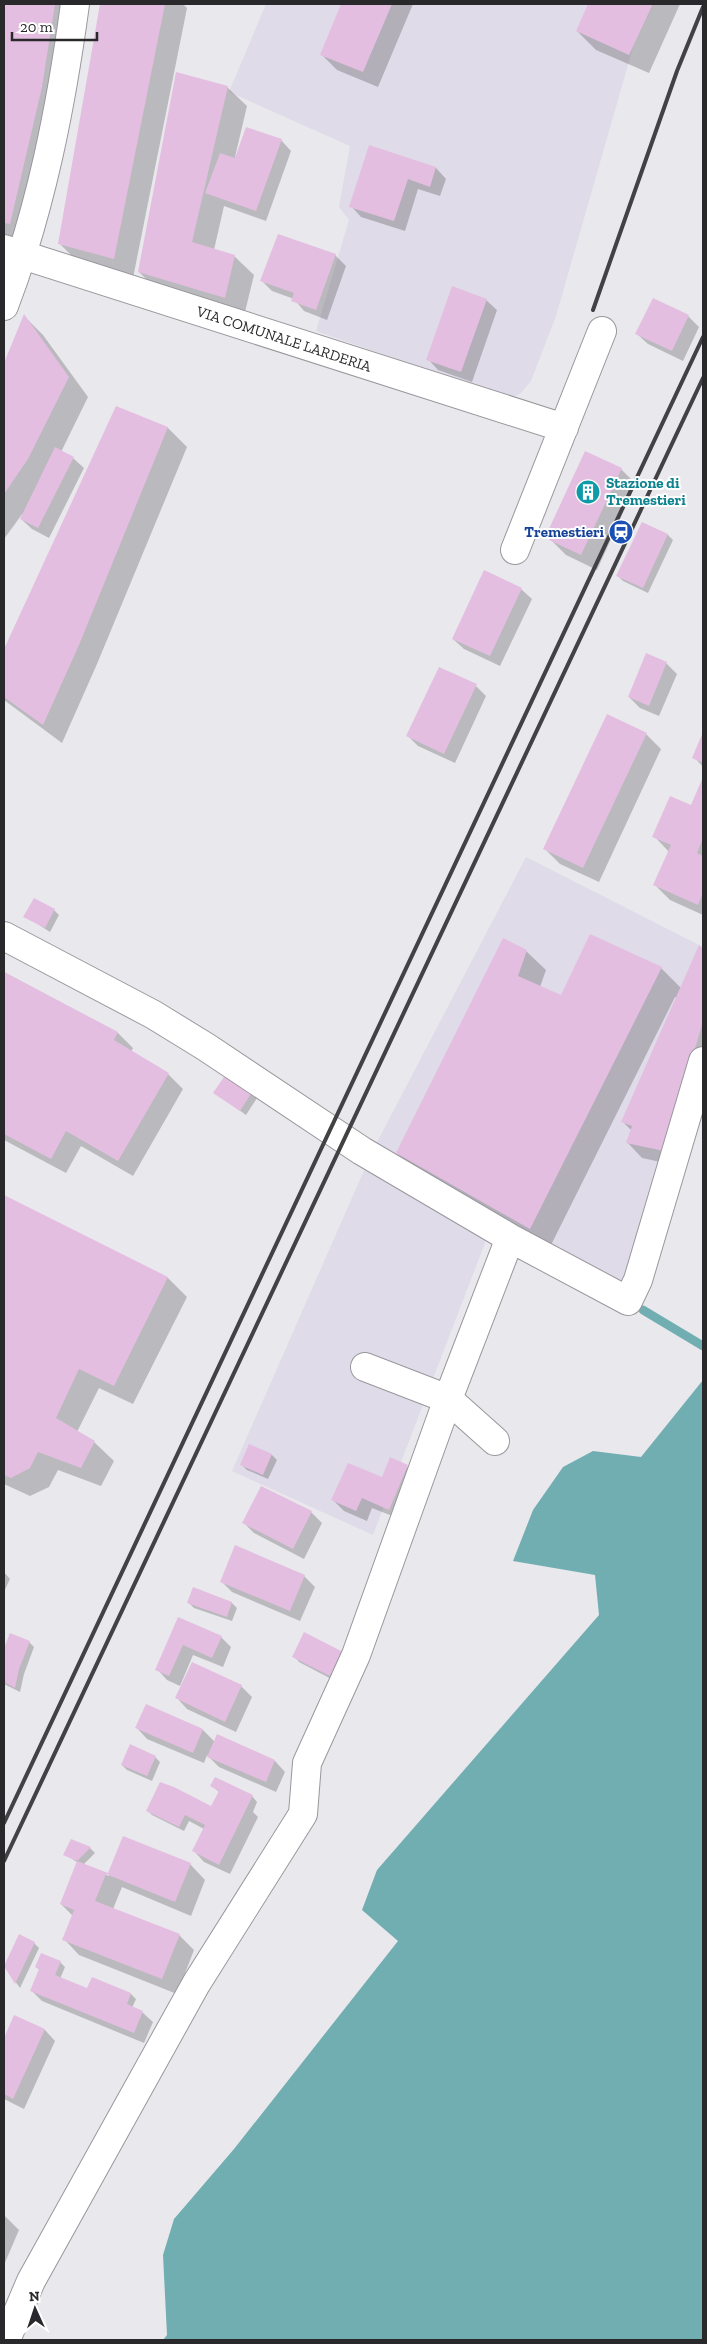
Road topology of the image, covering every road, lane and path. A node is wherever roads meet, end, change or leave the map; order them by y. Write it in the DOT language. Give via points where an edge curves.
graph roads {
  1 [pos="75,4"];
  2 [pos="13,252"];
  3 [pos="4,306"];
  4 [pos="602,331"];
  5 [pos="564,428"];
  6 [pos="515,550"];
  7 [pos="4,936"];
  8 [pos="703,1061"];
  9 [pos="510,1238"];
  10 [pos="365,1367"];
  11 [pos="448,1399"];
  12 [pos="495,1440"];
  13 [pos="6,2340"];
  1 -- 2 [label="street" via="58,113 40,197"];
  2 -- 3 [label="street"];
  2 -- 5 [label="street, VIA COMUNALE LARDERIA"];
  4 -- 5 [label="street"];
  5 -- 6 [label="street"];
  7 -- 9 [label="street" via="206,1046 362,1151"];
  8 -- 9 [label="street" via="638,1280 628,1301"];
  9 -- 11 [label="street"];
  10 -- 11 [label="street"];
  11 -- 12 [label="street"];
  11 -- 13 [label="street" via="356,1655 307,1763 303,1814 196,1984 31,2281"];
}
